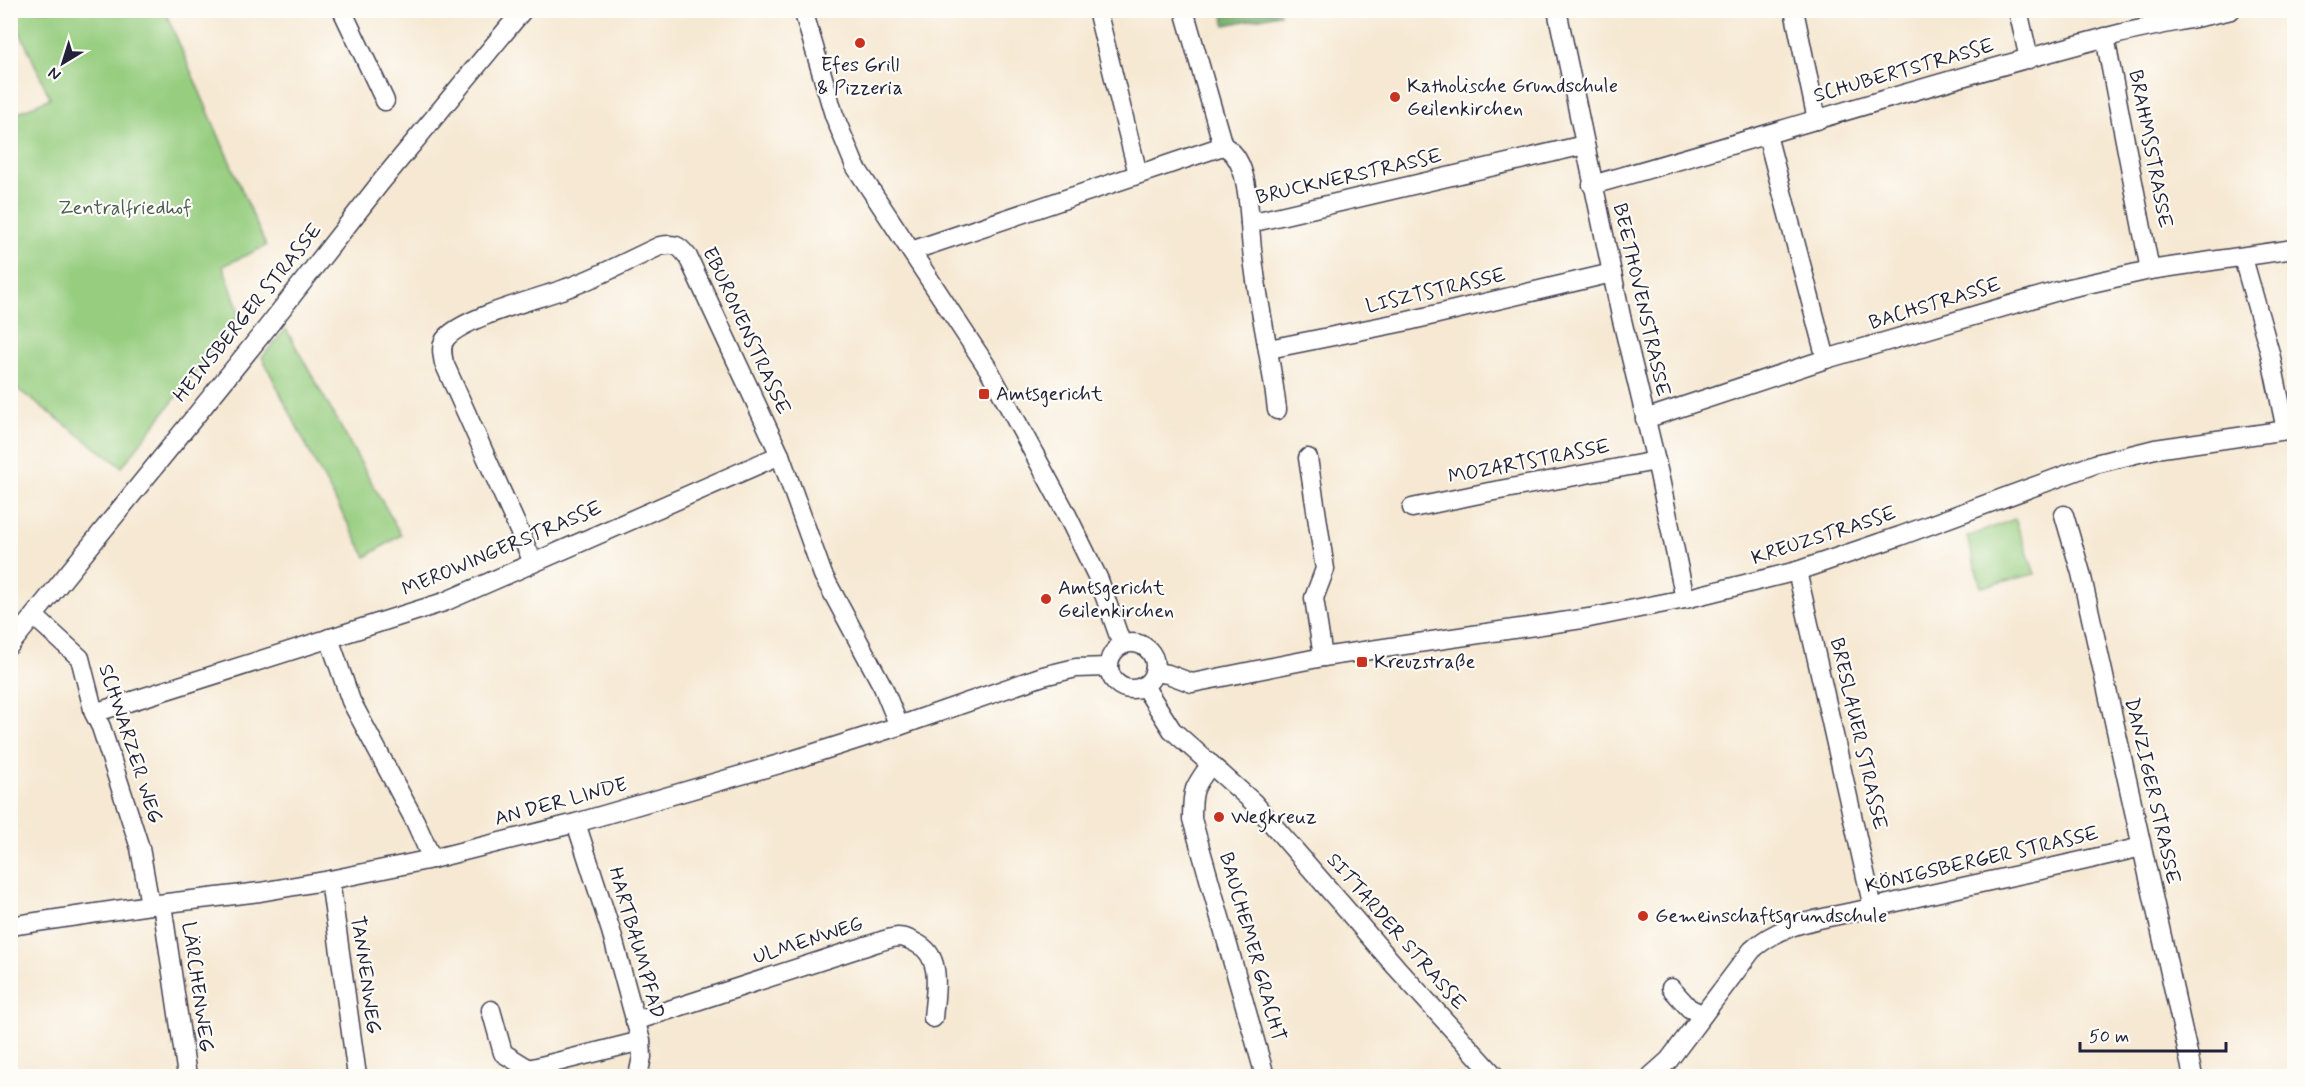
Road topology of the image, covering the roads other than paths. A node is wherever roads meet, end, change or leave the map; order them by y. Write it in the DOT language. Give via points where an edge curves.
graph roads {
  1 [pos="342,10"];
  2 [pos="523,10"];
  3 [pos="802,10"];
  4 [pos="1097,10"];
  5 [pos="1184,10"];
  6 [pos="1557,10"];
  7 [pos="1794,10"];
  8 [pos="2018,10"];
  9 [pos="2231,10"];
  10 [pos="2106,37"];
  11 [pos="2029,59"];
  12 [pos="385,101"];
  13 [pos="1817,120"];
  14 [pos="1767,135"];
  15 [pos="1584,145"];
  16 [pos="1223,146"];
  17 [pos="1138,174"];
  18 [pos="1592,184"];
  19 [pos="1250,223"];
  20 [pos="2295,249"];
  21 [pos="911,251"];
  22 [pos="2244,258"];
  23 [pos="2150,270"];
  24 [pos="1612,273"];
  25 [pos="1269,349"];
  26 [pos="1826,359"];
  27 [pos="1277,410"];
  28 [pos="1646,419"];
  29 [pos="2290,429"];
  30 [pos="780,455"];
  31 [pos="1308,458"];
  32 [pos="1656,461"];
  33 [pos="1412,508"];
  34 [pos="2064,515"];
  35 [pos="532,562"];
  36 [pos="1797,571"];
  37 [pos="1685,599"];
  38 [pos="34,616"];
  39 [pos="329,638"];
  40 [pos="10,645"];
  41 [pos="1122,645"];
  42 [pos="1323,657"];
  43 [pos="1109,667"];
  44 [pos="1149,679"];
  45 [pos="98,712"];
  46 [pos="899,726"];
  47 [pos="1211,764"];
  48 [pos="129,787"];
  49 [pos="576,823"];
  50 [pos="2141,847"];
  51 [pos="432,859"];
  52 [pos="330,880"];
  53 [pos="156,904"];
  54 [pos="1873,908"];
  55 [pos="10,926"];
  56 [pos="1671,988"];
  57 [pos="491,1010"];
  58 [pos="1703,1016"];
  59 [pos="933,1018"];
  60 [pos="635,1021"];
  61 [pos="641,1041"];
  62 [pos="528,1073"];
  63 [pos="187,1077"];
  64 [pos="357,1077"];
  65 [pos="638,1077"];
  66 [pos="1265,1077"];
  67 [pos="1495,1077"];
  68 [pos="1651,1077"];
  69 [pos="2193,1077"];
  1 -- 12 [label="street"];
  2 -- 38 [label="street, HEINSBERGER STRASSE"];
  3 -- 21 [label="street" via="834,115 855,166"];
  4 -- 17 [label="street"];
  5 -- 16 [label="street"];
  6 -- 15 [label="street, BEETHOVENSTRASSE"];
  7 -- 13 [label="street"];
  8 -- 11 [label="street"];
  9 -- 10 [label="street, SCHUBERTSTRASSE"];
  10 -- 11 [label="street, SCHUBERTSTRASSE"];
  10 -- 23 [label="street, BRAHMSSTRASSE"];
  11 -- 13 [label="street, SCHUBERTSTRASSE"];
  13 -- 14 [label="street, SCHUBERTSTRASSE"];
  14 -- 18 [label="street, SCHUBERTSTRASSE"];
  14 -- 26 [label="street"];
  15 -- 18 [label="street, BEETHOVENSTRASSE"];
  15 -- 19 [label="street, BRUCKNERSTRASSE"];
  16 -- 17 [label="street"];
  16 -- 19 [label="street, BRUCKNERSTRASSE" via="1232,150 1238,160 1248,194"];
  17 -- 21 [label="street"];
  18 -- 24 [label="street, BEETHOVENSTRASSE"];
  19 -- 25 [label="street" via="1252,258"];
  20 -- 22 [label="street, BACHSTRASSE"];
  21 -- 41 [label="street" via="989,370 1065,511 1103,589"];
  22 -- 23 [label="street, BACHSTRASSE"];
  22 -- 29 [label="street"];
  23 -- 26 [label="street, BACHSTRASSE" via="1999,307"];
  24 -- 25 [label="street, LISZTSTRASSE"];
  24 -- 28 [label="street, BEETHOVENSTRASSE"];
  25 -- 27 [label="street"];
  26 -- 28 [label="street, BACHSTRASSE"];
  28 -- 32 [label="street, BEETHOVENSTRASSE"];
  29 -- 36 [label="street, KREUZSTRASSE" via="2155,449 2095,464"];
  30 -- 35 [label="street, MEROWINGERSTRASSE"];
  30 -- 35 [label="street, EBURONENSTRASSE" via="680,246 660,246 569,288 463,325 443,343 444,363"];
  30 -- 46 [label="street, EBURONENSTRASSE" via="823,575 883,687"];
  31 -- 42 [label="street" via="1325,569 1314,598"];
  32 -- 33 [label="street, MOZARTSTRASSE"];
  32 -- 37 [label="street, BEETHOVENSTRASSE"];
  34 -- 50 [label="street, DANZIGER STRASSE" via="2081,573"];
  35 -- 39 [label="street, MEROWINGERSTRASSE" via="444,602"];
  36 -- 37 [label="street, KREUZSTRASSE"];
  36 -- 54 [label="street, BRESLAUER STRASSE"];
  37 -- 42 [label="street, KREUZSTRASSE" via="1589,618"];
  38 -- 40 [label="street, HEINSBERGER STRASSE"];
  38 -- 45 [label="street, SCHWARZER WEG" via="80,658"];
  39 -- 45 [label="street, MEROWINGERSTRASSE"];
  39 -- 51 [label="street" via="351,701"];
  41 -- 43 [label="street" via="1110,658"];
  41 -- 44 [label="street" via="1135,644 1146,649 1153,659"];
  42 -- 44 [label="street, KREUZSTRASSE" via="1192,683 1168,674"];
  43 -- 44 [label="street" via="1113,680 1131,689"];
  43 -- 46 [label="street, AN DER LINDE" via="1076,668 1043,676"];
  44 -- 47 [label="street, SITTARDER STRASSE" via="1172,730"];
  45 -- 48 [label="street"];
  45 -- 53 [label="street, SCHWARZER WEG"];
  46 -- 49 [label="street, AN DER LINDE"];
  47 -- 66 [label="street, BAUCHEMER GRACHT" via="1194,787 1192,819"];
  47 -- 67 [label="street, SITTARDER STRASSE" via="1253,802"];
  49 -- 51 [label="street, AN DER LINDE"];
  49 -- 60 [label="street, HARTBAUMPFAD"];
  50 -- 54 [label="street, KÖNIGSBERGER STRASSE"];
  50 -- 69 [label="street, DANZIGER STRASSE"];
  51 -- 52 [label="street, AN DER LINDE"];
  52 -- 53 [label="street, AN DER LINDE"];
  52 -- 64 [label="street, TANNENWEG"];
  53 -- 55 [label="street, AN DER LINDE"];
  53 -- 63 [label="street, LÄRCHENWEG"];
  54 -- 58 [label="street, KÖNIGSBERGER STRASSE" via="1765,938"];
  56 -- 58 [label="street" via="1689,1008"];
  57 -- 62 [label="street" via="503,1053"];
  58 -- 68 [label="street, KÖNIGSBERGER STRASSE"];
  59 -- 60 [label="street, ULMENWEG" via="934,961 929,951 900,937"];
  60 -- 61 [label="street, HARTBAUMPFAD"];
  61 -- 62 [label="street"];
  61 -- 65 [label="street, HARTBAUMPFAD"];
}
